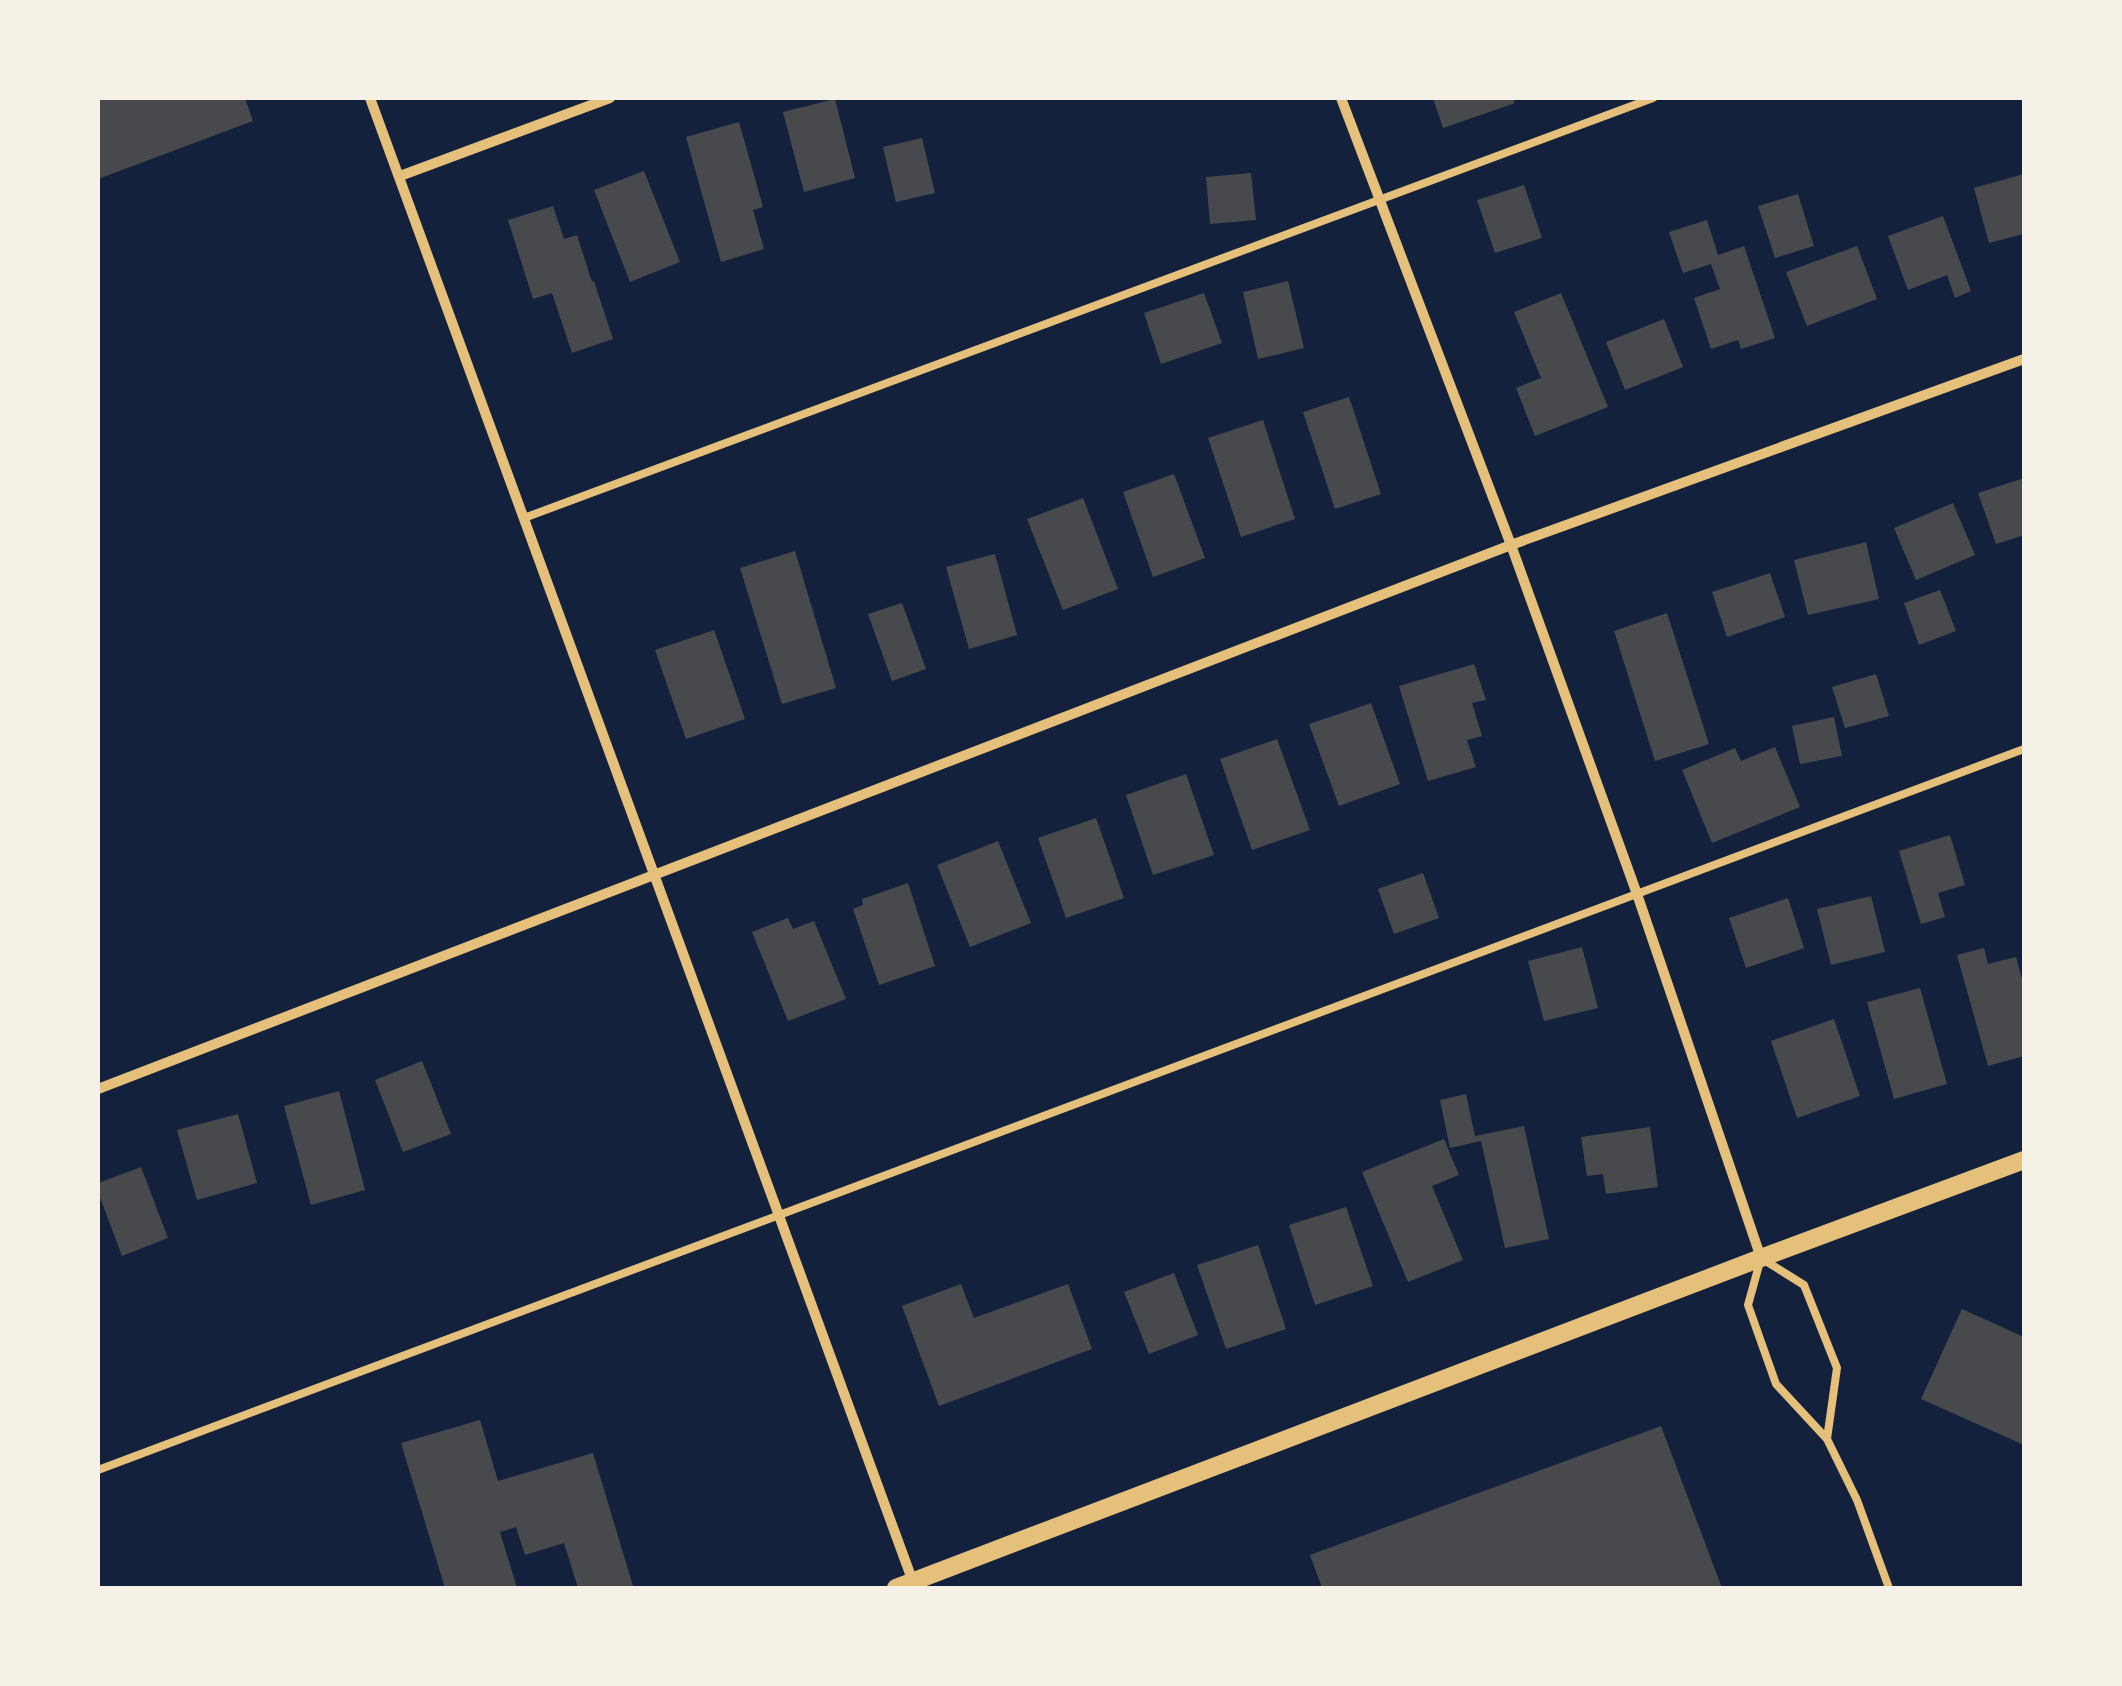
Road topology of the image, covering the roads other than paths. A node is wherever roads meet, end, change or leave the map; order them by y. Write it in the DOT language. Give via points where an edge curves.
graph roads {
  1 [pos="370,98"];
  2 [pos="610,98"];
  3 [pos="1341,98"];
  4 [pos="1653,98"];
  5 [pos="400,176"];
  6 [pos="1380,200"];
  7 [pos="2024,359"];
  8 [pos="524,518"];
  9 [pos="1511,545"];
  10 [pos="2024,749"];
  11 [pos="654,876"];
  12 [pos="1638,894"];
  13 [pos="98,1089"];
  14 [pos="2024,1160"];
  15 [pos="779,1215"];
  16 [pos="1760,1258"];
  17 [pos="1827,1439"];
  18 [pos="98,1470"];
  19 [pos="904,1585"];
  20 [pos="1889,1588"];
  1 -- 5 [label="street"];
  2 -- 5 [label="street"];
  3 -- 6 [label="street"];
  4 -- 6 [label="lane"];
  5 -- 8 [label="street"];
  6 -- 8 [label="lane"];
  6 -- 9 [label="street"];
  7 -- 9 [label="street"];
  8 -- 11 [label="street"];
  9 -- 11 [label="street"];
  9 -- 12 [label="street"];
  10 -- 12 [label="lane"];
  11 -- 13 [label="street"];
  11 -- 15 [label="street"];
  12 -- 15 [label="lane"];
  12 -- 16 [label="street"];
  14 -- 16 [label="street"];
  15 -- 18 [label="lane"];
  15 -- 19 [label="street"];
  16 -- 17 [label="lane" via="1748,1305 1776,1384"];
  16 -- 17 [label="lane" via="1804,1285 1837,1368"];
  16 -- 19 [label="street"];
  17 -- 20 [label="lane"];
}
